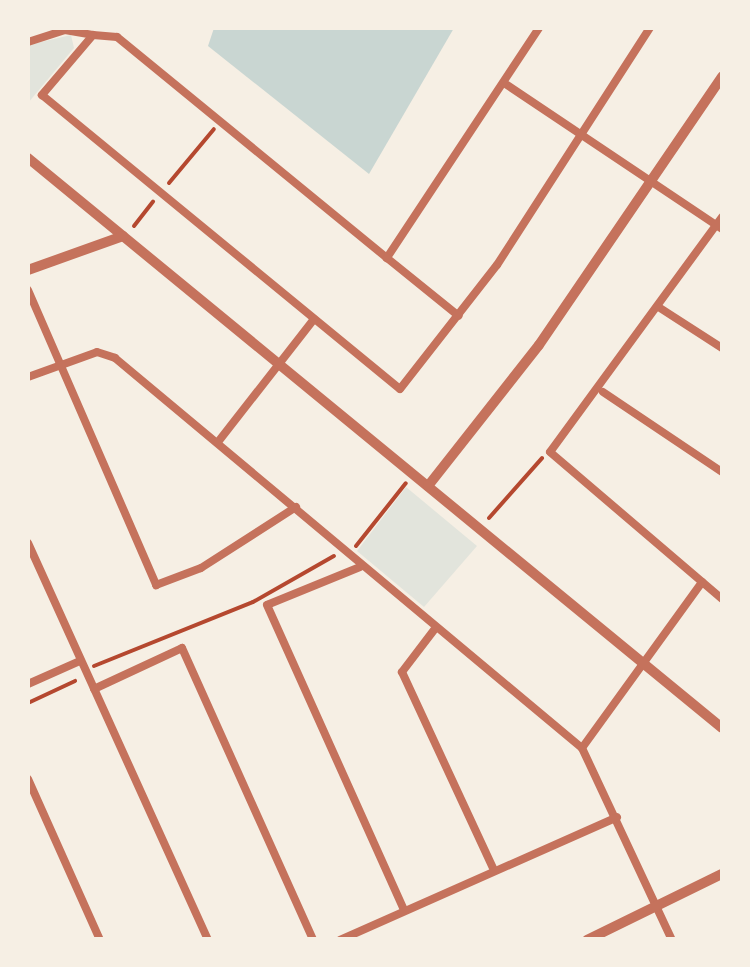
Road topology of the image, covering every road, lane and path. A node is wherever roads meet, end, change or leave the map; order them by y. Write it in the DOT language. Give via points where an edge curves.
graph roads {
  1 [pos="539,28"];
  2 [pos="650,28"];
  3 [pos="94,35"];
  4 [pos="28,42"];
  5 [pos="722,76"];
  6 [pos="504,83"];
  7 [pos="220,122"];
  8 [pos="582,132"];
  9 [pos="28,158"];
  10 [pos="652,182"];
  11 [pos="161,193"];
  12 [pos="721,224"];
  13 [pos="133,227"];
  14 [pos="123,236"];
  15 [pos="387,258"];
  16 [pos="28,270"];
  17 [pos="28,290"];
  18 [pos="660,308"];
  19 [pos="459,316"];
  20 [pos="314,319"];
  21 [pos="722,348"];
  22 [pos="280,365"];
  23 [pos="57,368"];
  24 [pos="28,377"];
  25 [pos="602,392"];
  26 [pos="218,442"];
  27 [pos="550,452"];
  28 [pos="722,472"];
  29 [pos="406,483"];
  30 [pos="428,486"];
  31 [pos="296,507"];
  32 [pos="479,529"];
  33 [pos="28,543"];
  34 [pos="347,551"];
  35 [pos="360,567"];
  36 [pos="702,582"];
  37 [pos="722,599"];
  38 [pos="434,630"];
  39 [pos="80,661"];
  40 [pos="645,664"];
  41 [pos="86,672"];
  42 [pos="28,684"];
  43 [pos="94,688"];
  44 [pos="28,702"];
  45 [pos="722,728"];
  46 [pos="582,748"];
  47 [pos="28,778"];
  48 [pos="617,817"];
  49 [pos="494,870"];
  50 [pos="722,874"];
  51 [pos="403,908"];
  52 [pos="659,908"];
  53 [pos="100,940"];
  54 [pos="208,940"];
  55 [pos="313,940"];
  56 [pos="340,940"];
  57 [pos="588,940"];
  58 [pos="672,940"];
  1 -- 6 [label="street"];
  2 -- 8 [label="street"];
  3 -- 4 [label="street" via="65,30"];
  3 -- 7 [label="street" via="117,37"];
  3 -- 11 [label="street" via="42,95"];
  5 -- 10 [label="street"];
  6 -- 8 [label="street"];
  6 -- 15 [label="street"];
  7 -- 11 [label="path"];
  7 -- 15 [label="street"];
  8 -- 10 [label="street"];
  8 -- 19 [label="street"];
  9 -- 14 [label="street"];
  10 -- 12 [label="street"];
  10 -- 30 [label="street"];
  11 -- 13 [label="path"];
  11 -- 20 [label="street"];
  12 -- 18 [label="street"];
  14 -- 16 [label="street"];
  14 -- 22 [label="street"];
  15 -- 19 [label="street"];
  17 -- 23 [label="street"];
  18 -- 21 [label="street"];
  18 -- 25 [label="street"];
  19 -- 20 [label="street" via="400,389"];
  20 -- 22 [label="street"];
  22 -- 26 [label="street"];
  22 -- 30 [label="street"];
  23 -- 24 [label="street"];
  23 -- 26 [label="street" via="97,352 115,358"];
  23 -- 31 [label="street" via="156,584 200,568"];
  25 -- 27 [label="street"];
  25 -- 28 [label="street"];
  26 -- 31 [label="street"];
  27 -- 32 [label="path"];
  27 -- 36 [label="street"];
  29 -- 34 [label="path"];
  30 -- 32 [label="street"];
  31 -- 34 [label="street"];
  32 -- 40 [label="street"];
  33 -- 39 [label="street"];
  34 -- 35 [label="street"];
  34 -- 41 [label="path"];
  35 -- 38 [label="street"];
  35 -- 51 [label="street" via="267,606"];
  36 -- 37 [label="street"];
  36 -- 40 [label="street"];
  38 -- 46 [label="street"];
  38 -- 49 [label="street" via="402,672"];
  39 -- 41 [label="street"];
  39 -- 42 [label="street"];
  40 -- 45 [label="street"];
  40 -- 46 [label="street"];
  41 -- 43 [label="street"];
  41 -- 44 [label="path"];
  43 -- 54 [label="street"];
  43 -- 55 [label="street" via="182,648"];
  46 -- 48 [label="street"];
  47 -- 53 [label="street"];
  48 -- 49 [label="street"];
  48 -- 52 [label="street"];
  49 -- 51 [label="street"];
  50 -- 52 [label="street"];
  51 -- 56 [label="street"];
  52 -- 57 [label="street"];
  52 -- 58 [label="street"];
}
